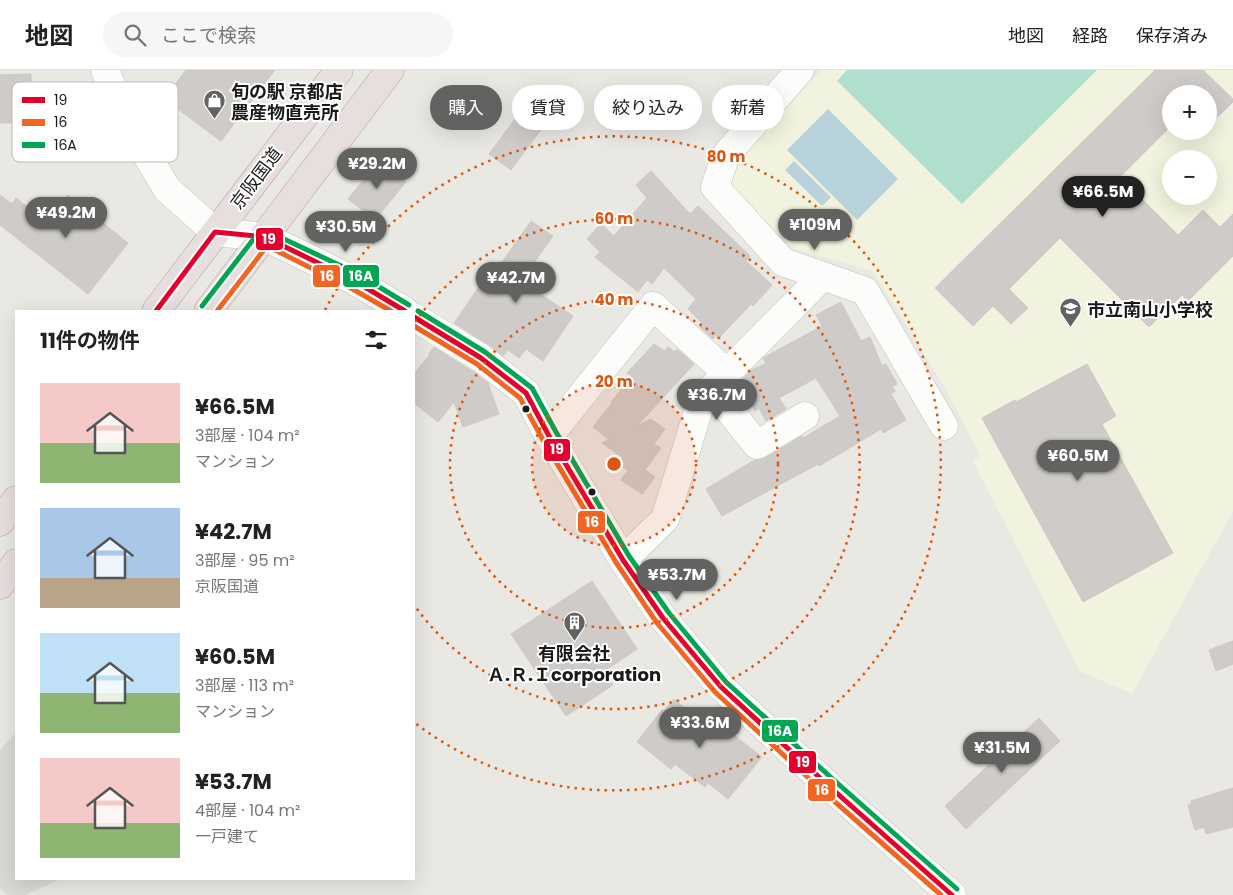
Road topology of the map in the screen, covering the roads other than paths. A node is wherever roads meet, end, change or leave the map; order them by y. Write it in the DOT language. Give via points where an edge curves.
graph roads {
  1 [pos="106,70"];
  2 [pos="339,70"];
  3 [pos="390,70"];
  4 [pos="800,70"];
  5 [pos="111,82"];
  6 [pos="151,162"];
  7 [pos="215,232"];
  8 [pos="265,237"];
  9 [pos="823,276"];
  10 [pos="157,310"];
  11 [pos="209,310"];
  12 [pos="402,310"];
  13 [pos="415,318"];
  14 [pos="719,381"];
  15 [pos="805,416"];
  16 [pos="944,426"];
  17 [pos="549,436"];
  18 [pos="15,501"];
  19 [pos="0,522"];
  20 [pos="624,560"];
  21 [pos="15,564"];
  22 [pos="0,585"];
  23 [pos="952,895"];
  1 -- 5 [label="street"];
  2 -- 7 [label="highway, 京阪国道"];
  3 -- 8 [label="highway"];
  4 -- 9 [label="street" via="726,155 715,187 783,262"];
  6 -- 7 [label="street" via="167,189"];
  7 -- 8 [label="street"];
  7 -- 10 [label="highway, 京阪国道"];
  8 -- 11 [label="highway"];
  8 -- 12 [label="street" via="352,280"];
  9 -- 14 [label="street"];
  9 -- 16 [label="street" via="865,291"];
  13 -- 17 [label="street" via="481,358 526,393"];
  14 -- 15 [label="street" via="757,445"];
  14 -- 17 [label="street" via="653,306"];
  14 -- 20 [label="street" via="702,398 665,520"];
  17 -- 20 [label="street"];
  18 -- 19 [label="highway"];
  20 -- 23 [label="street" via="663,618 721,687"];
  21 -- 22 [label="highway"];
}
